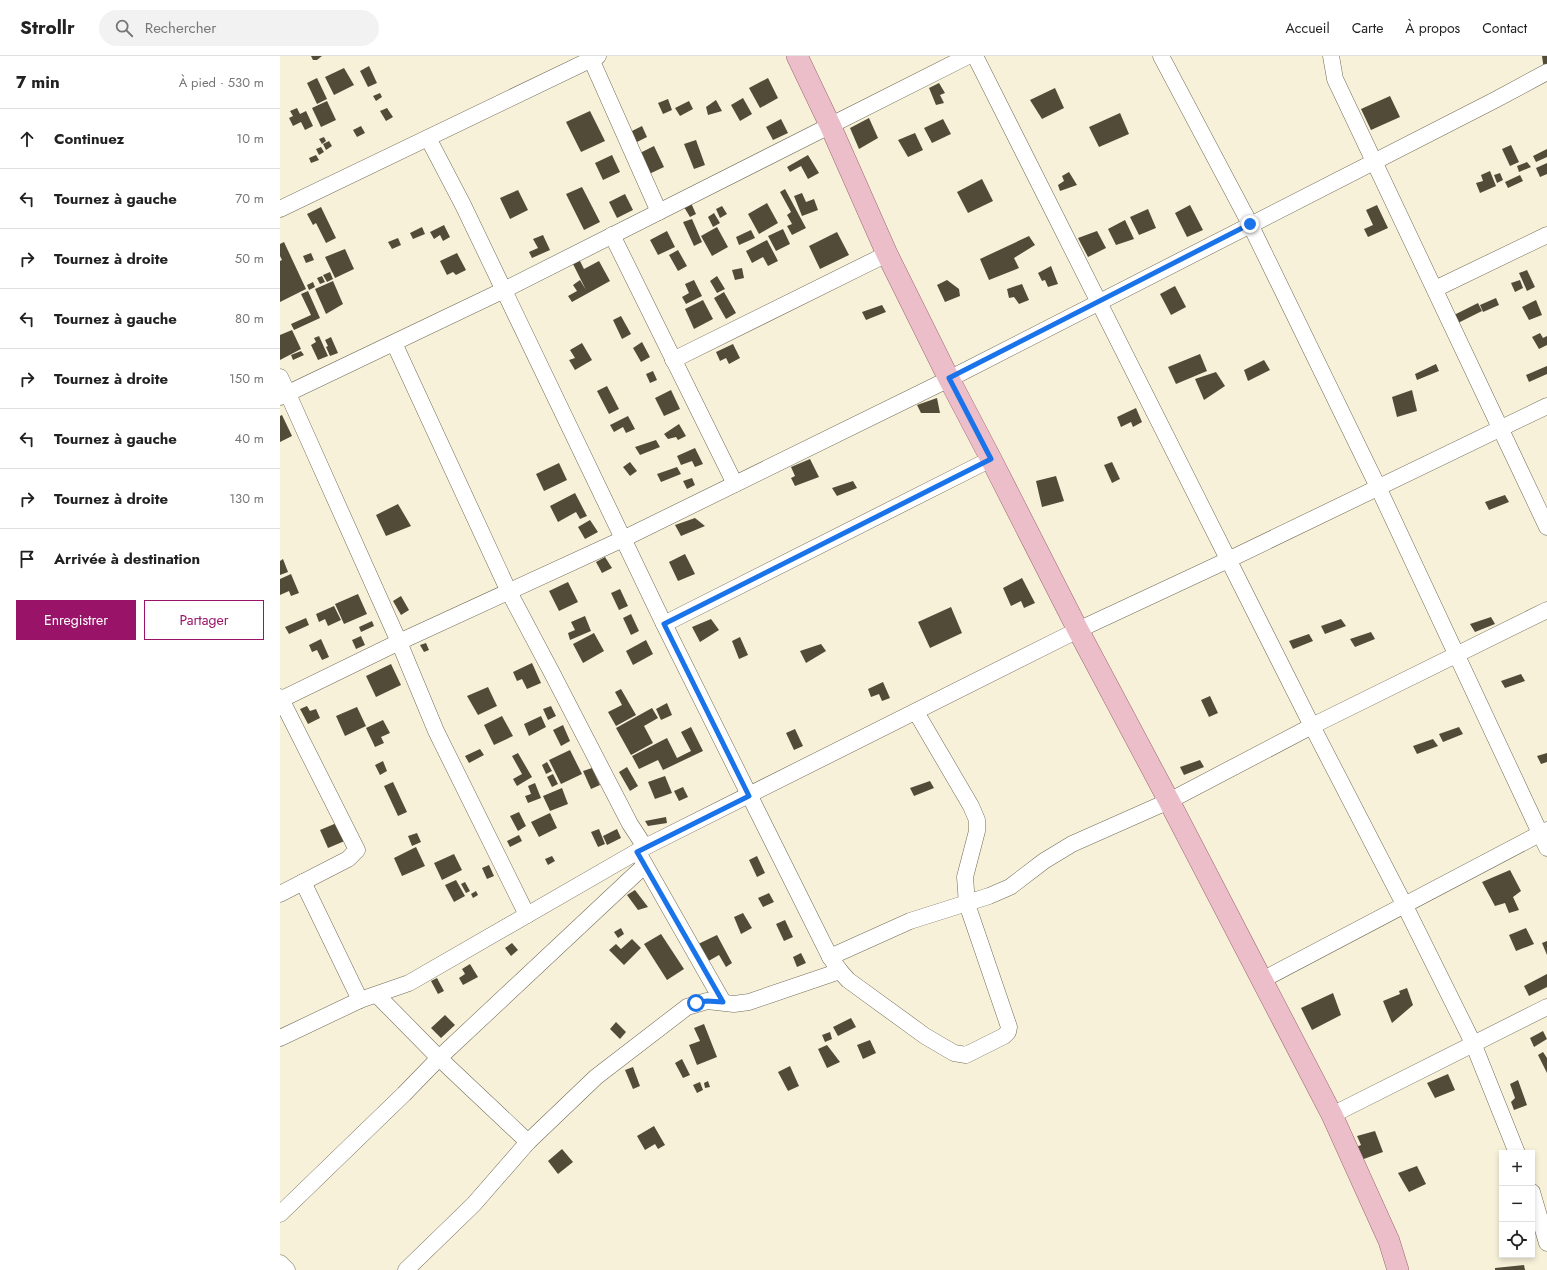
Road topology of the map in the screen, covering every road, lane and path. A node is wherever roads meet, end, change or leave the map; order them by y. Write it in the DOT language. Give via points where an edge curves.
graph roads {
  1 [pos="797,56"];
  2 [pos="968,56"];
  3 [pos="975,56"];
  4 [pos="1161,56"];
  5 [pos="1331,56"];
  6 [pos="594,58"];
  7 [pos="1547,72"];
  8 [pos="830,125"];
  9 [pos="428,138"];
  10 [pos="1374,162"];
  11 [pos="280,209"];
  12 [pos="659,212"];
  13 [pos="1250,224"];
  14 [pos="612,235"];
  15 [pos="1547,235"];
  16 [pos="887,254"];
  17 [pos="1435,289"];
  18 [pos="504,290"];
  19 [pos="1098,302"];
  20 [pos="394,343"];
  21 [pos="674,360"];
  22 [pos="280,378"];
  23 [pos="949,378"];
  24 [pos="284,395"];
  25 [pos="1547,406"];
  26 [pos="1501,429"];
  27 [pos="991,459"];
  28 [pos="734,484"];
  29 [pos="1378,487"];
  30 [pos="1547,527"];
  31 [pos="623,539"];
  32 [pos="1228,560"];
  33 [pos="509,592"];
  34 [pos="1547,610"];
  35 [pos="664,624"];
  36 [pos="1078,630"];
  37 [pos="399,642"];
  38 [pos="1456,655"];
  39 [pos="280,699"];
  40 [pos="916,712"];
  41 [pos="1312,726"];
  42 [pos="749,796"];
  43 [pos="1169,801"];
  44 [pos="1543,832"];
  45 [pos="1547,848"];
  46 [pos="642,854"];
  47 [pos="303,882"];
  48 [pos="280,894"];
  49 [pos="967,904"];
  50 [pos="1404,904"];
  51 [pos="528,915"];
  52 [pos="830,957"];
  53 [pos="840,972"];
  54 [pos="1262,980"];
  55 [pos="377,995"];
  56 [pos="360,1000"];
  57 [pos="723,1002"];
  58 [pos="1547,1007"];
  59 [pos="280,1038"];
  60 [pos="1473,1044"];
  61 [pos="439,1058"];
  62 [pos="1332,1115"];
  63 [pos="528,1142"];
  64 [pos="1516,1150"];
  65 [pos="1535,1202"];
  66 [pos="280,1214"];
  67 [pos="1547,1243"];
  68 [pos="280,1263"];
  69 [pos="287,1270"];
  70 [pos="406,1270"];
  71 [pos="1398,1270"];
  1 -- 8 [label="main road"];
  2 -- 8 [label="street"];
  3 -- 19 [label="street"];
  4 -- 13 [label="street"];
  5 -- 10 [label="street" via="1335,79"];
  6 -- 9 [label="street"];
  6 -- 12 [label="street"];
  7 -- 10 [label="street"];
  8 -- 12 [label="street"];
  8 -- 16 [label="main road"];
  9 -- 11 [label="street"];
  9 -- 18 [label="street"];
  10 -- 13 [label="street"];
  10 -- 17 [label="street"];
  12 -- 14 [label="street"];
  13 -- 19 [label="street"];
  13 -- 29 [label="street"];
  14 -- 18 [label="street"];
  14 -- 21 [label="street"];
  15 -- 17 [label="street"];
  16 -- 21 [label="street"];
  16 -- 23 [label="main road"];
  17 -- 26 [label="street"];
  18 -- 20 [label="street"];
  18 -- 31 [label="street"];
  19 -- 23 [label="street"];
  19 -- 32 [label="street"];
  20 -- 24 [label="street"];
  20 -- 33 [label="street"];
  21 -- 28 [label="street"];
  22 -- 24 [label="street"];
  23 -- 27 [label="main road"];
  23 -- 28 [label="street"];
  24 -- 37 [label="street"];
  25 -- 26 [label="street"];
  26 -- 29 [label="street"];
  26 -- 30 [label="street"];
  27 -- 35 [label="street"];
  27 -- 36 [label="main road"];
  28 -- 31 [label="street"];
  29 -- 32 [label="street"];
  29 -- 38 [label="street"];
  31 -- 33 [label="street"];
  31 -- 35 [label="street"];
  32 -- 36 [label="street"];
  32 -- 41 [label="street"];
  33 -- 37 [label="street"];
  33 -- 46 [label="street" via="630,824"];
  34 -- 38 [label="street"];
  35 -- 42 [label="street"];
  36 -- 40 [label="street"];
  36 -- 43 [label="main road"];
  37 -- 39 [label="street"];
  37 -- 51 [label="street" via="436,731"];
  38 -- 41 [label="street"];
  38 -- 44 [label="street"];
  39 -- 47 [label="street" via="357,850 348,859"];
  40 -- 42 [label="street"];
  40 -- 49 [label="street" via="977,820 975,842 965,877"];
  41 -- 43 [label="street"];
  41 -- 50 [label="street"];
  42 -- 46 [label="street"];
  42 -- 52 [label="street"];
  43 -- 49 [label="street" via="1072,844 1010,887"];
  43 -- 54 [label="main road"];
  44 -- 45 [label="street"];
  44 -- 50 [label="street"];
  46 -- 51 [label="street"];
  46 -- 57 [label="street"];
  46 -- 61 [label="street"];
  47 -- 48 [label="street"];
  47 -- 56 [label="street"];
  49 -- 52 [label="street" via="910,921"];
  49 -- 53 [label="street" via="1009,1027 1004,1036 966,1055 954,1053 905,1022"];
  50 -- 54 [label="street"];
  50 -- 60 [label="street"];
  51 -- 55 [label="street" via="409,983"];
  52 -- 53 [label="street"];
  53 -- 57 [label="street" via="749,1002"];
  54 -- 62 [label="main road"];
  55 -- 56 [label="street"];
  55 -- 61 [label="street"];
  56 -- 59 [label="street"];
  57 -- 63 [label="street" via="707,1001 687,1007 596,1076"];
  58 -- 60 [label="street"];
  60 -- 62 [label="street"];
  60 -- 64 [label="street"];
  61 -- 63 [label="street"];
  61 -- 66 [label="street"];
  62 -- 71 [label="main road" via="1389,1241"];
  63 -- 70 [label="street" via="474,1204"];
  65 -- 67 [label="street"];
  68 -- 69 [label="street"];
}
